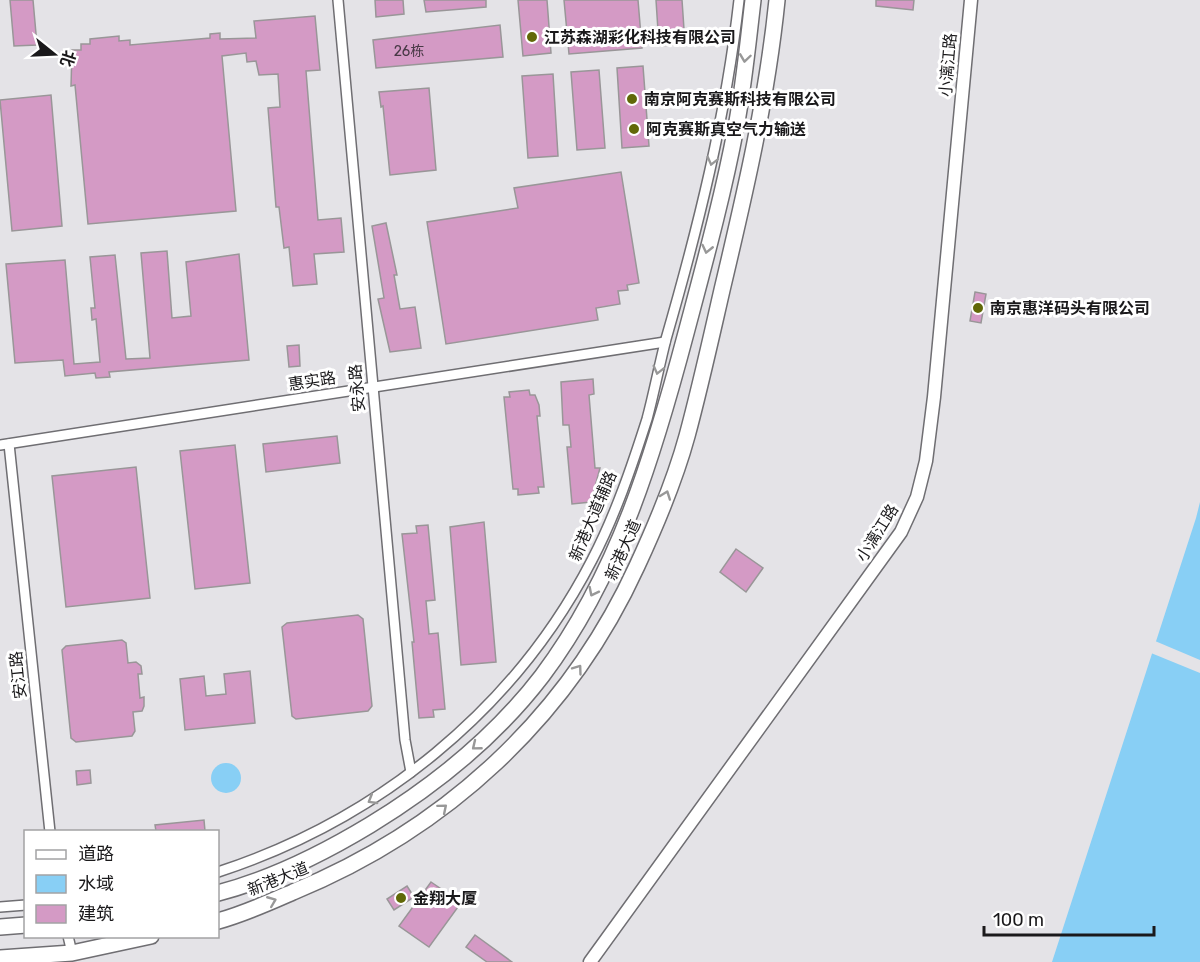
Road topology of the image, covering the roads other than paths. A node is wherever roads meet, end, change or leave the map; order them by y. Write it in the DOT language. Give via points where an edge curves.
graph roads {
  1 [pos="338,0"];
  2 [pos="739,0"];
  3 [pos="753,0"];
  4 [pos="777,0"];
  5 [pos="971,0"];
  6 [pos="665,342"];
  7 [pos="371,387"];
  8 [pos="5,445"];
  9 [pos="411,772"];
  10 [pos="50,830"];
  11 [pos="219,872"];
  12 [pos="219,893"];
  13 [pos="24,905"];
  14 [pos="0,908"];
  15 [pos="219,921"];
  16 [pos="24,925"];
  17 [pos="0,927"];
  18 [pos="68,938"];
  19 [pos="142,938"];
  20 [pos="72,953"];
  21 [pos="0,958"];
  22 [pos="590,962"];
  1 -- 7 [label="street, 安永路"];
  2 -- 6 [label="street, 新港大道辅路, one-way" via="721,123 687,271"];
  3 -- 12 [label="main road, 新港大道, one-way" via="736,127 661,427 626,529 582,614 541,676 486,738 409,801 325,852"];
  15 -- 4 [label="main road, 新港大道, one-way" via="329,878 386,848 436,814 516,744 553,704 594,646 637,567 686,439 750,175 769,77"];
  5 -- 22 [label="street, 小漓江路" via="934,397 918,497 901,532"];
  6 -- 7 [label="street, 惠实路"];
  6 -- 9 [label="street, 新港大道辅路, one-way" via="647,417 623,488 592,560 558,619 473,721"];
  7 -- 8 [label="street, 惠实路"];
  7 -- 9 [label="street, 安永路"];
  8 -- 10 [label="street, 安江路"];
  9 -- 11 [label="street, 新港大道辅路, one-way" via="332,824 269,854"];
  13 -- 14 [label="street"];
  16 -- 17 [label="main road"];
  18 -- 20 [label="street"];
  19 -- 20 [label="main road"];
  20 -- 21 [label="main road"];
}
